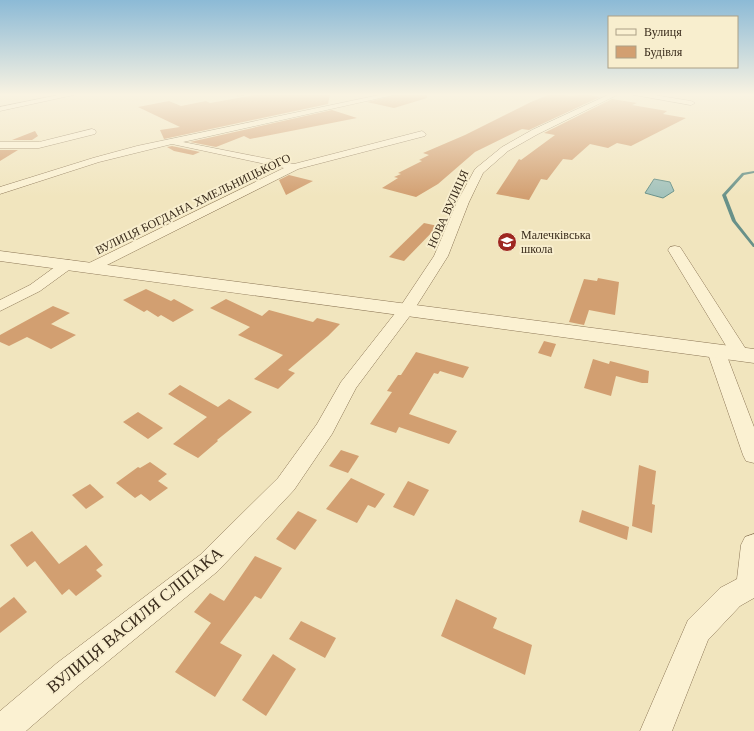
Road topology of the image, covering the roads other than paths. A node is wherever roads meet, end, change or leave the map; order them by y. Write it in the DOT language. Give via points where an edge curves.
graph roads {
  1 [pos="234,128"];
  2 [pos="543,128"];
  3 [pos="92,132"];
  4 [pos="422,134"];
  5 [pos="169,142"];
  6 [pos="0,144"];
  7 [pos="294,167"];
  8 [pos="0,191"];
  9 [pos="675,250"];
  10 [pos="0,256"];
  11 [pos="68,264"];
  12 [pos="92,267"];
  13 [pos="0,306"];
  14 [pos="406,310"];
  15 [pos="716,350"];
  16 [pos="747,355"];
  17 [pos="754,455"];
  18 [pos="754,545"];
  19 [pos="1,731"];
  20 [pos="656,731"];
  1 -- 5 [label="street"];
  2 -- 14 [label="street, НОВА ВУЛИЦЯ" via="505,149 479,171 441,256"];
  3 -- 6 [label="street" via="39,145"];
  4 -- 7 [label="street, ВУЛИЦЯ БОГДАНА ХМЕЛЬНИЦЬКОГО"];
  5 -- 7 [label="street"];
  5 -- 8 [label="street" via="96,160"];
  7 -- 12 [label="street, ВУЛИЦЯ БОГДАНА ХМЕЛЬНИЦЬКОГО"];
  9 -- 16 [label="street"];
  10 -- 11 [label="street"];
  11 -- 12 [label="street"];
  11 -- 13 [label="street" via="35,288"];
  12 -- 14 [label="street"];
  14 -- 15 [label="street"];
  14 -- 19 [label="street, ВУЛИЦЯ ВАСИЛЯ СЛІПАКА" via="348,386 325,429 286,484 209,563 68,674"];
  15 -- 16 [label="street"];
  15 -- 17 [label="street"];
  18 -- 20 [label="street" via="749,586 730,597 698,630"];
}
